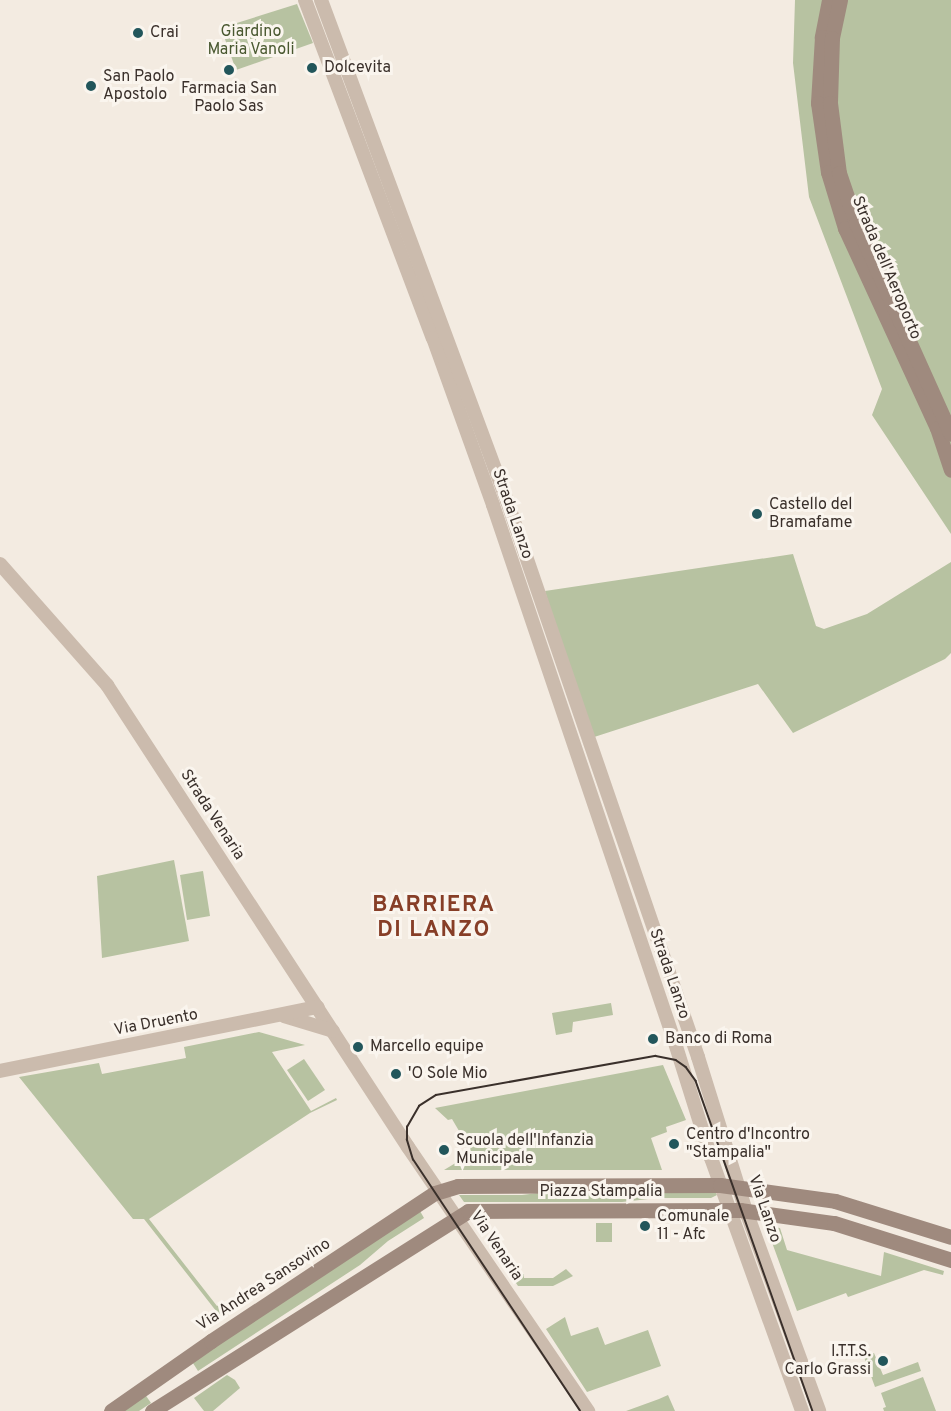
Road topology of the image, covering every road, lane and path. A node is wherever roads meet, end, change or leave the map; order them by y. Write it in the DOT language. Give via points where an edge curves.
graph roads {
  1 [pos="305,0"];
  2 [pos="321,0"];
  3 [pos="829,0"];
  4 [pos="840,0"];
  5 [pos="951,434"];
  6 [pos="951,470"];
  7 [pos="0,564"];
  8 [pos="318,1007"];
  9 [pos="280,1015"];
  10 [pos="683,1015"];
  11 [pos="333,1031"];
  12 [pos="675,1042"];
  13 [pos="0,1071"];
  14 [pos="378,1100"];
  15 [pos="720,1185"];
  16 [pos="740,1188"];
  17 [pos="438,1192"];
  18 [pos="729,1209"];
  19 [pos="746,1211"];
  20 [pos="457,1217"];
  21 [pos="951,1237"];
  22 [pos="951,1260"];
  23 [pos="586,1409"];
  24 [pos="111,1411"];
  25 [pos="152,1411"];
  26 [pos="802,1411"];
  27 [pos="819,1411"];
  1 -- 12 [label="street, Strada Lanzo" via="493,505"];
  2 -- 10 [label="street, Strada Lanzo" via="507,501"];
  3 -- 6 [label="main road, Strada dell'Aeroporto" via="822,37 818,103 828,172 845,228 932,417"];
  4 -- 5 [label="main road, Strada dell'Aeroporto" via="832,39 830,103 839,173 856,223"];
  7 -- 8 [label="street, Strada Venaria" via="107,684"];
  8 -- 9 [label="street, Via Druento"];
  8 -- 11 [label="street, Strada Venaria"];
  9 -- 11 [label="street"];
  9 -- 13 [label="street, Via Druento"];
  10 -- 16 [label="street, Via Lanzo"];
  11 -- 14 [label="street, Strada Venaria"];
  12 -- 15 [label="street, Via Lanzo"];
  14 -- 17 [label="street, Via Venaria"];
  15 -- 16 [label="main road, Piazza Stampalia"];
  15 -- 17 [label="main road, Piazza Stampalia" via="458,1186"];
  15 -- 18 [label="street, Via Lanzo"];
  16 -- 19 [label="street, Via Lanzo"];
  16 -- 21 [label="main road, Piazza Stampalia" via="835,1201"];
  17 -- 20 [label="street, Via Venaria"];
  17 -- 24 [label="main road, Via Andrea Sansovino"];
  18 -- 19 [label="main road, Piazza Stampalia"];
  18 -- 20 [label="main road, Piazza Stampalia" via="468,1210"];
  18 -- 26 [label="street, Via Lanzo"];
  19 -- 22 [label="main road, Piazza Stampalia" via="834,1223"];
  19 -- 27 [label="street, Via Lanzo"];
  20 -- 23 [label="street, Via Venaria"];
  20 -- 25 [label="main road"];
}
